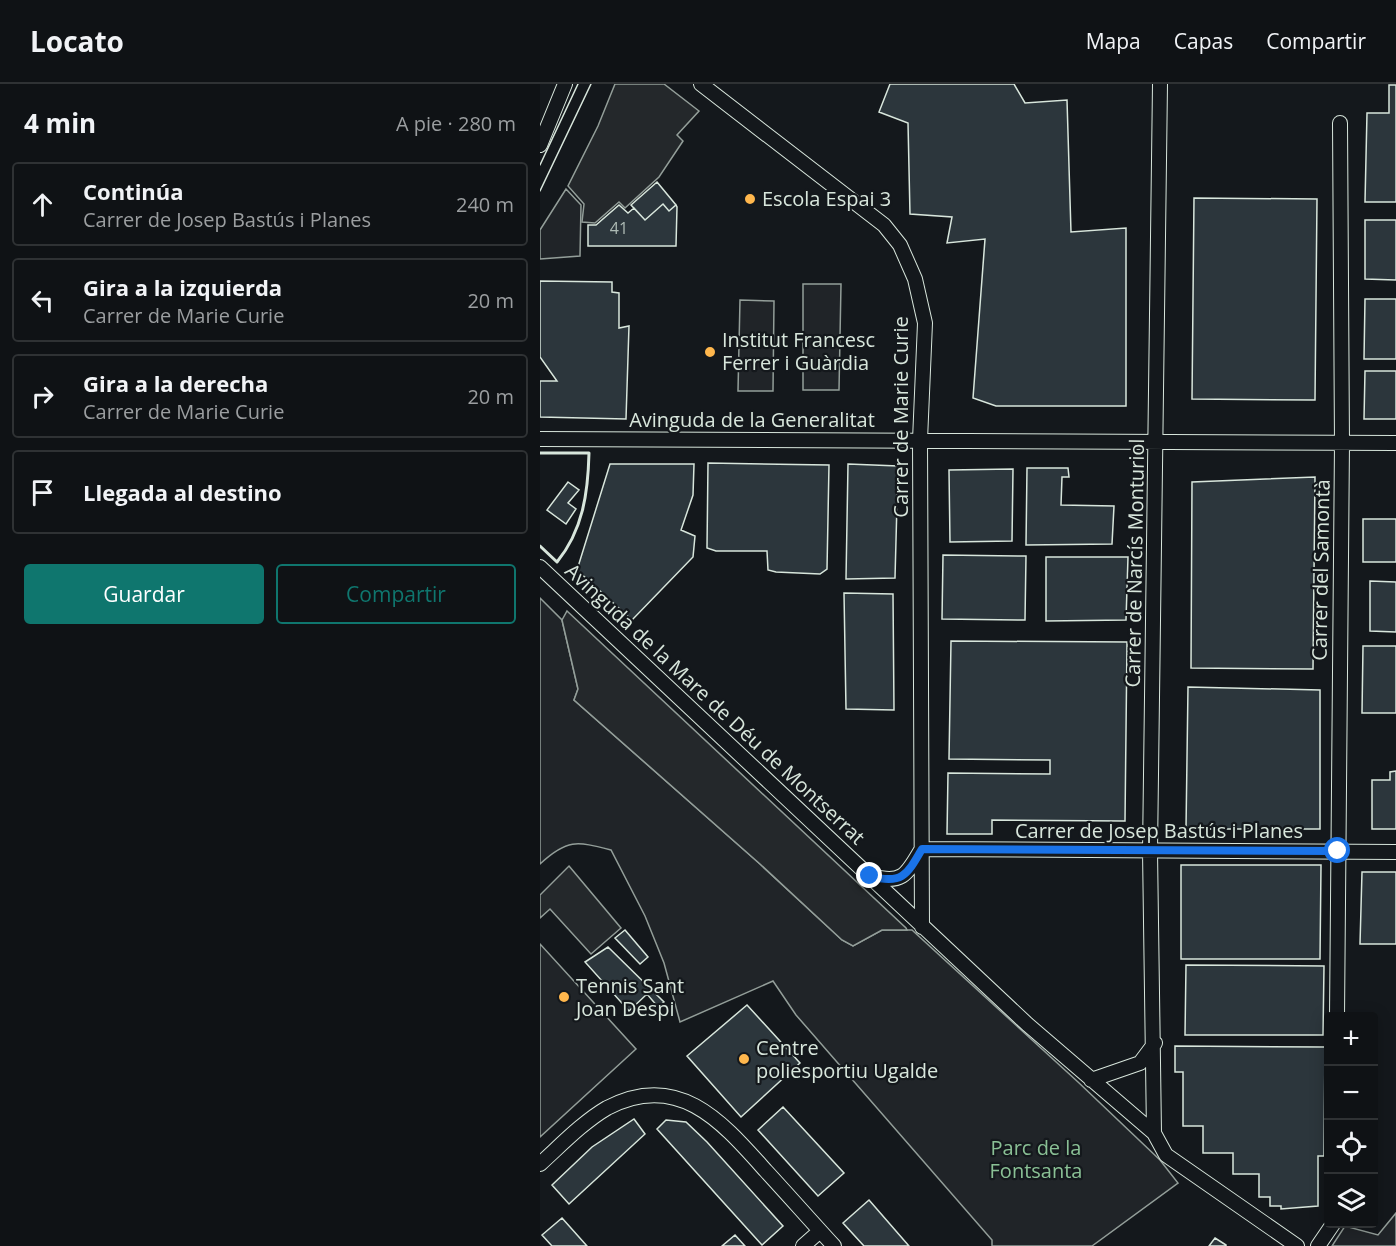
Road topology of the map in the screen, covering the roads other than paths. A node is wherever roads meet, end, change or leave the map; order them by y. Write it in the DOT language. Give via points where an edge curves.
graph roads {
  1 [pos="565,84"];
  2 [pos="701,84"];
  3 [pos="1160,84"];
  4 [pos="1340,123"];
  5 [pos="540,145"];
  6 [pos="540,439"];
  7 [pos="920,440"];
  8 [pos="1156,441"];
  9 [pos="1342,443"];
  10 [pos="1396,443"];
  11 [pos="540,567"];
  12 [pos="922,849"];
  13 [pos="1150,851"];
  14 [pos="1338,851"];
  15 [pos="1396,852"];
  16 [pos="870,876"];
  17 [pos="922,927"];
  18 [pos="1337,1012"];
  19 [pos="1155,1043"];
  20 [pos="1091,1080"];
  21 [pos="1154,1133"];
  22 [pos="540,1164"];
  23 [pos="1331,1228"];
  24 [pos="820,1231"];
  25 [pos="803,1246"];
  26 [pos="834,1246"];
  27 [pos="1297,1246"];
  28 [pos="1318,1246"];
  1 -- 5 [label="street"];
  2 -- 7 [label="street, Carrer de Marie Curie" via="865,208 900,245 915,279 925,323"];
  3 -- 8 [label="street, Carrer de Narcís Monturiol"];
  4 -- 9 [label="street, Carrer del Samontà"];
  6 -- 7 [label="street, Avinguda de la Generalitat"];
  7 -- 8 [label="street, Avinguda de la Generalitat"];
  7 -- 12 [label="street, Carrer de Marie Curie"];
  8 -- 9 [label="street, Avinguda de la Generalitat"];
  8 -- 13 [label="street, Carrer de Narcís Monturiol"];
  9 -- 10 [label="street, Avinguda de la Generalitat"];
  9 -- 14 [label="street, Carrer del Samontà"];
  11 -- 16 [label="street, Avinguda de la Mare de Déu de Montserrat"];
  12 -- 13 [label="street, Carrer de Josep Bastús i Planes"];
  12 -- 16 [label="street" via="901,878 887,881"];
  12 -- 17 [label="street, Carrer de Marie Curie"];
  13 -- 14 [label="street, Carrer de Josep Bastús i Planes"];
  13 -- 19 [label="street, Carrer de Narcís Monturiol"];
  14 -- 15 [label="street, Carrer de Josep Bastús i Planes"];
  14 -- 18 [label="street, Carrer del Samontà"];
  16 -- 17 [label="street, Avinguda de la Mare de Déu de Montserrat"];
  17 -- 20 [label="street, Avinguda de la Mare de Déu de Montserrat"];
  19 -- 20 [label="street" via="1140,1063"];
  19 -- 21 [label="street, Carrer de Narcís Monturiol"];
  20 -- 21 [label="street, Avinguda de la Mare de Déu de Montserrat"];
  21 -- 27 [label="street, Avinguda de la Mare de Déu de Montserrat" via="1166,1155"];
  22 -- 24 [label="street" via="608,1108 628,1100 663,1096 696,1106 718,1119"];
  23 -- 28 [label="street"];
  24 -- 25 [label="street"];
  24 -- 26 [label="street"];
}
